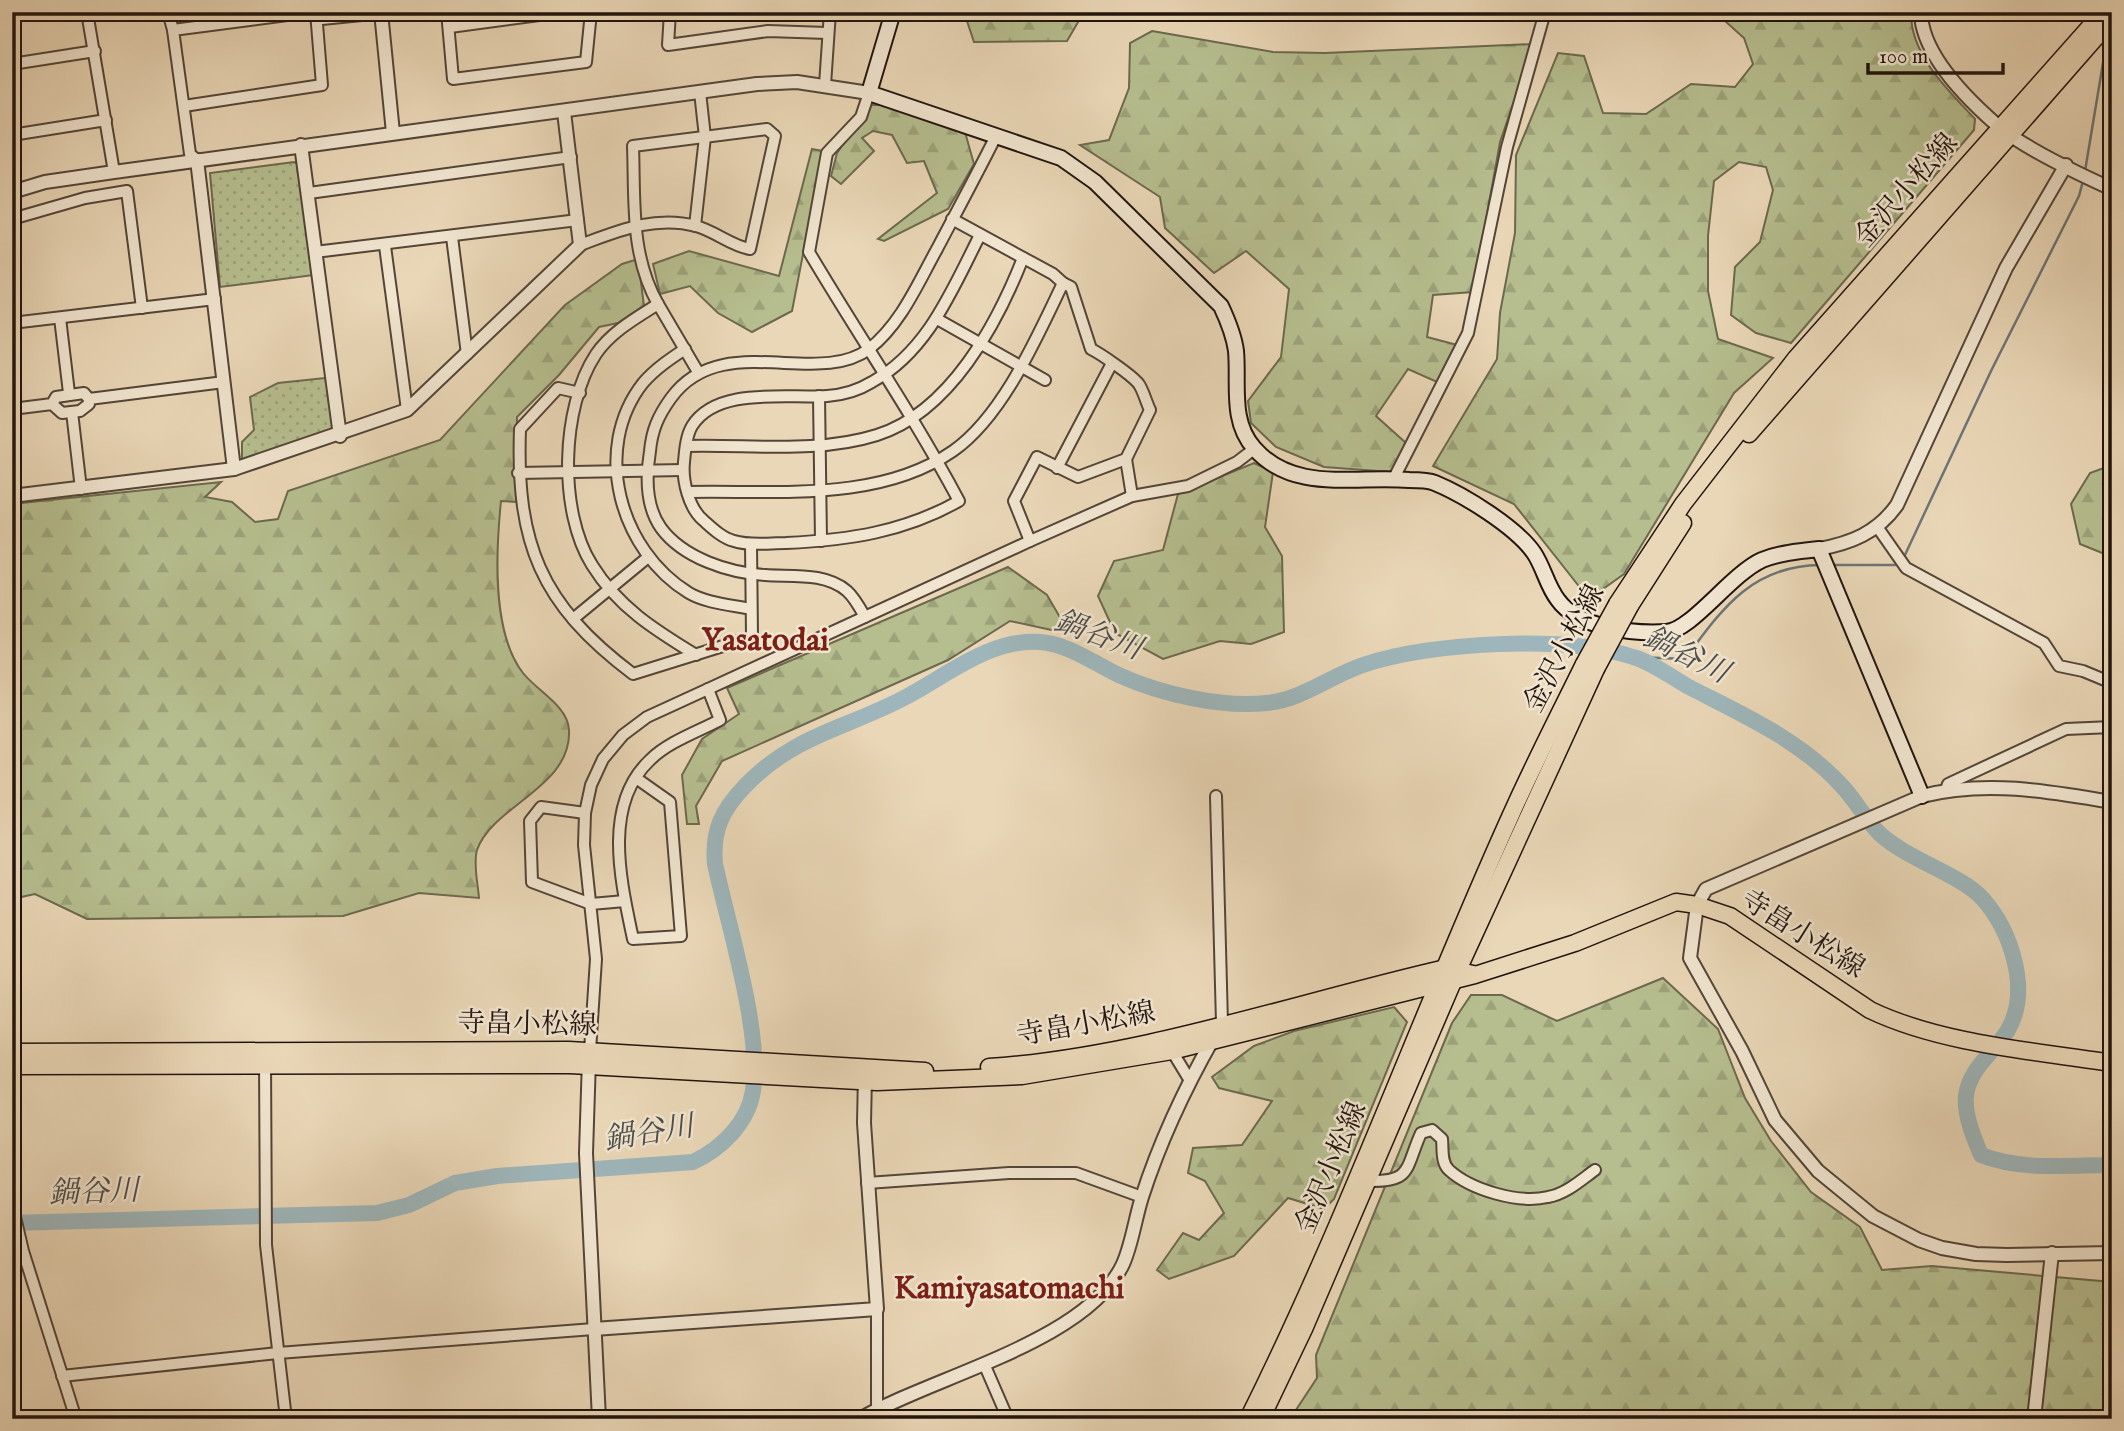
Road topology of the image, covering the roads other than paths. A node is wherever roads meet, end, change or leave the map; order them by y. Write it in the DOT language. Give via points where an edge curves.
graph roads {
  1 [pos="87,12"];
  2 [pos="168,12"];
  3 [pos="447,12"];
  4 [pos="562,12"];
  5 [pos="592,12"];
  6 [pos="670,12"];
  7 [pos="830,12"];
  8 [pos="893,12"];
  9 [pos="1545,12"];
  10 [pos="1920,12"];
  11 [pos="2103,12"];
  12 [pos="385,13"];
  13 [pos="316,14"];
  14 [pos="236,16"];
  15 [pos="2112,19"];
  16 [pos="450,27"];
  17 [pos="173,30"];
  18 [pos="827,33"];
  19 [pos="2080,45"];
  20 [pos="95,51"];
  21 [pos="12,64"];
  22 [pos="825,85"];
  23 [pos="699,92"];
  24 [pos="869,93"];
  25 [pos="184,106"];
  26 [pos="564,112"];
  27 [pos="106,120"];
  28 [pos="2004,130"];
  29 [pos="393,133"];
  30 [pos="12,135"];
  31 [pos="996,136"];
  32 [pos="705,137"];
  33 [pos="301,145"];
  34 [pos="571,158"];
  35 [pos="197,160"];
  36 [pos="2068,166"];
  37 [pos="114,172"];
  38 [pos="2112,189"];
  39 [pos="12,192"];
  40 [pos="309,193"];
  41 [pos="12,219"];
  42 [pos="952,219"];
  43 [pos="578,220"];
  44 [pos="637,224"];
  45 [pos="695,226"];
  46 [pos="980,235"];
  47 [pos="452,237"];
  48 [pos="580,245"];
  49 [pos="385,246"];
  50 [pos="315,252"];
  51 [pos="1023,258"];
  52 [pos="1063,283"];
  53 [pos="215,299"];
  54 [pos="658,304"];
  55 [pos="142,308"];
  56 [pos="60,318"];
  57 [pos="937,319"];
  58 [pos="12,323"];
  59 [pos="980,342"];
  60 [pos="685,349"];
  61 [pos="867,350"];
  62 [pos="467,354"];
  63 [pos="1111,365"];
  64 [pos="1023,366"];
  65 [pos="698,372"];
  66 [pos="884,373"];
  67 [pos="1045,380"];
  68 [pos="224,382"];
  69 [pos="69,393"];
  70 [pos="580,393"];
  71 [pos="819,396"];
  72 [pos="89,399"];
  73 [pos="52,404"];
  74 [pos="12,409"];
  75 [pos="407,410"];
  76 [pos="72,412"];
  77 [pos="911,419"];
  78 [pos="340,436"];
  79 [pos="820,444"];
  80 [pos="685,446"];
  81 [pos="1254,449"];
  82 [pos="1126,459"];
  83 [pos="937,460"];
  84 [pos="1057,468"];
  85 [pos="234,469"];
  86 [pos="648,470"];
  87 [pos="683,470"];
  88 [pos="616,471"];
  89 [pos="567,472"];
  90 [pos="518,473"];
  91 [pos="1394,478"];
  92 [pos="81,489"];
  93 [pos="820,489"];
  94 [pos="688,492"];
  95 [pos="12,496"];
  96 [pos="1132,496"];
  97 [pos="1878,528"];
  98 [pos="821,541"];
  99 [pos="1030,541"];
  100 [pos="751,544"];
  101 [pos="1820,553"];
  102 [pos="647,558"];
  103 [pos="749,573"];
  104 [pos="610,589"];
  105 [pos="751,609"];
  106 [pos="865,617"];
  107 [pos="573,619"];
  108 [pos="695,655"];
  109 [pos="2112,683"];
  110 [pos="708,689"];
  111 [pos="2112,727"];
  112 [pos="636,778"];
  113 [pos="1946,790"];
  114 [pos="1216,796"];
  115 [pos="1922,796"];
  116 [pos="2112,802"];
  117 [pos="585,813"];
  118 [pos="625,901"];
  119 [pos="591,904"];
  120 [pos="1698,905"];
  121 [pos="1449,975"];
  122 [pos="1222,1023"];
  123 [pos="1213,1040"];
  124 [pos="1172,1051"];
  125 [pos="12,1052"];
  126 [pos="265,1057"];
  127 [pos="589,1059"];
  128 [pos="2112,1063"];
  129 [pos="12,1066"];
  130 [pos="865,1075"];
  131 [pos="1189,1079"];
  132 [pos="1595,1170"];
  133 [pos="1369,1181"];
  134 [pos="867,1183"];
  135 [pos="1142,1197"];
  136 [pos="12,1204"];
  137 [pos="2052,1253"];
  138 [pos="2112,1253"];
  139 [pos="877,1309"];
  140 [pos="594,1329"];
  141 [pos="278,1353"];
  142 [pos="985,1366"];
  143 [pos="62,1376"];
  144 [pos="877,1409"];
  145 [pos="76,1419"];
  146 [pos="286,1419"];
  147 [pos="599,1419"];
  148 [pos="860,1419"];
  149 [pos="1008,1419"];
  150 [pos="1248,1419"];
  151 [pos="1261,1419"];
  152 [pos="2034,1419"];
  1 -- 20 [label="street"];
  2 -- 17 [label="street"];
  3 -- 16 [label="street"];
  4 -- 16 [label="street"];
  5 -- 16 [label="street" via="586,62 453,79"];
  6 -- 18 [label="street" via="668,45 768,31"];
  7 -- 18 [label="street"];
  8 -- 24 [label="main road"];
  9 -- 91 [label="street" via="1507,147 1468,333"];
  10 -- 28 [label="street" via="1929,49"];
  11 -- 19 [label="main road, 金沢小松線"];
  12 -- 13 [label="street" via="322,19"];
  12 -- 29 [label="street"];
  13 -- 14 [label="street"];
  13 -- 25 [label="street" via="322,85"];
  14 -- 17 [label="street"];
  15 -- 19 [label="main road, 金沢小松線"];
  17 -- 25 [label="street"];
  18 -- 22 [label="street"];
  19 -- 28 [label="main road, 金沢小松線"];
  20 -- 21 [label="street"];
  20 -- 27 [label="street"];
  22 -- 23 [label="street" via="757,84"];
  22 -- 24 [label="street"];
  23 -- 26 [label="street"];
  23 -- 32 [label="street"];
  24 -- 31 [label="main road"];
  24 -- 61 [label="street" via="860,117 827,153 809,252"];
  25 -- 35 [label="street" via="190,154"];
  26 -- 29 [label="street"];
  26 -- 34 [label="street"];
  27 -- 30 [label="street"];
  27 -- 37 [label="street"];
  28 -- 36 [label="street"];
  28 -- 121 [label="main road, 金沢小松線, bridge" via="1749,415 1683,504 1510,816"];
  29 -- 33 [label="street"];
  31 -- 42 [label="street"];
  31 -- 81 [label="main road" via="1061,158 1095,182 1221,306 1236,350 1238,415"];
  32 -- 44 [label="street" via="633,146"];
  32 -- 45 [label="street"];
  32 -- 45 [label="street" via="767,129 775,136 750,249"];
  33 -- 35 [label="street"];
  33 -- 40 [label="street"];
  34 -- 40 [label="street"];
  34 -- 43 [label="street"];
  35 -- 37 [label="street"];
  35 -- 53 [label="street"];
  36 -- 38 [label="street"];
  36 -- 97 [label="street" via="2006,268 1904,493"];
  37 -- 39 [label="street"];
  40 -- 50 [label="street"];
  41 -- 55 [label="street" via="127,191"];
  42 -- 46 [label="street"];
  42 -- 61 [label="street" via="902,313"];
  43 -- 47 [label="street"];
  43 -- 48 [label="street"];
  44 -- 45 [label="street"];
  44 -- 48 [label="street"];
  44 -- 54 [label="street" via="636,250"];
  46 -- 51 [label="street"];
  46 -- 57 [label="street"];
  47 -- 49 [label="street"];
  47 -- 62 [label="street"];
  48 -- 62 [label="street"];
  49 -- 50 [label="street"];
  49 -- 75 [label="street"];
  50 -- 78 [label="street"];
  51 -- 52 [label="street"];
  51 -- 59 [label="street"];
  52 -- 63 [label="street" via="1071,287 1091,349 1108,358"];
  52 -- 64 [label="street"];
  53 -- 55 [label="street"];
  53 -- 68 [label="street"];
  54 -- 60 [label="street"];
  54 -- 70 [label="street" via="616,332 596,355"];
  55 -- 56 [label="street"];
  56 -- 58 [label="street"];
  56 -- 69 [label="street"];
  57 -- 59 [label="street"];
  57 -- 66 [label="street" via="906,357"];
  59 -- 64 [label="street"];
  59 -- 77 [label="street" via="948,386"];
  60 -- 65 [label="street"];
  60 -- 88 [label="street" via="644,382 630,403 616,452"];
  61 -- 65 [label="street" via="834,361 747,363"];
  61 -- 66 [label="street"];
  62 -- 75 [label="street"];
  63 -- 82 [label="street" via="1138,383 1150,410"];
  63 -- 84 [label="street"];
  64 -- 67 [label="street"];
  64 -- 83 [label="street" via="968,437"];
  65 -- 86 [label="street" via="659,413"];
  66 -- 71 [label="street" via="855,390"];
  66 -- 77 [label="street"];
  68 -- 72 [label="street"];
  68 -- 85 [label="street"];
  69 -- 72 [label="street" via="84,393"];
  69 -- 73 [label="street" via="56,397"];
  70 -- 89 [label="street"];
  70 -- 90 [label="street" via="558,388 520,429"];
  71 -- 79 [label="street"];
  71 -- 80 [label="street" via="735,400 692,425"];
  72 -- 76 [label="street" via="80,411"];
  73 -- 74 [label="street"];
  73 -- 76 [label="street" via="62,413"];
  75 -- 78 [label="street"];
  76 -- 92 [label="street"];
  77 -- 79 [label="street" via="875,436"];
  77 -- 83 [label="street"];
  78 -- 85 [label="street"];
  79 -- 80 [label="street"];
  79 -- 93 [label="street"];
  80 -- 87 [label="street"];
  81 -- 91 [label="main road" via="1280,469 1310,479"];
  81 -- 96 [label="street" via="1188,486"];
  82 -- 84 [label="street" via="1078,477"];
  82 -- 96 [label="street"];
  83 -- 93 [label="street" via="894,479"];
  83 -- 98 [label="street" via="959,501 890,531"];
  84 -- 99 [label="street" via="1037,457 1018,489 1014,501"];
  85 -- 92 [label="street"];
  86 -- 87 [label="street"];
  86 -- 88 [label="street"];
  86 -- 103 [label="street" via="654,517 677,545"];
  87 -- 94 [label="street"];
  88 -- 89 [label="street"];
  88 -- 102 [label="street" via="628,518"];
  89 -- 90 [label="street"];
  89 -- 104 [label="street" via="568,503 576,531 591,564"];
  90 -- 107 [label="street" via="533,554 541,575"];
  91 -- 101 [label="main road" via="1433,482 1514,531 1534,554 1558,601 1575,618 1609,626 1652,632 1683,628 1732,579 1762,560"];
  92 -- 95 [label="street"];
  93 -- 94 [label="street"];
  93 -- 98 [label="street"];
  94 -- 100 [label="street" via="695,513 712,528 732,541"];
  96 -- 99 [label="street"];
  97 -- 101 [label="street"];
  97 -- 109 [label="street" via="1906,568 2044,643 2059,666"];
  98 -- 100 [label="street"];
  99 -- 106 [label="street"];
  100 -- 103 [label="street"];
  101 -- 115 [label="main road"];
  102 -- 104 [label="street"];
  102 -- 105 [label="street" via="691,594"];
  103 -- 105 [label="street"];
  103 -- 106 [label="street" via="825,579 847,591"];
  104 -- 107 [label="street"];
  104 -- 108 [label="street" via="636,617"];
  105 -- 108 [label="street" via="752,637"];
  106 -- 110 [label="street"];
  107 -- 108 [label="street" via="632,674"];
  110 -- 112 [label="street" via="720,720 662,750"];
  110 -- 117 [label="street" via="648,717 624,735 603,759"];
  111 -- 113 [label="street" via="2066,729 1948,783"];
  112 -- 118 [label="street" via="618,823"];
  112 -- 118 [label="street" via="670,802 681,936 633,939"];
  113 -- 115 [label="street"];
  113 -- 116 [label="street" via="2036,789"];
  114 -- 122 [label="street"];
  115 -- 120 [label="street" via="1706,889"];
  117 -- 119 [label="street"];
  117 -- 119 [label="street" via="541,807 530,821 532,881"];
  118 -- 119 [label="street"];
  119 -- 127 [label="street" via="596,959"];
  120 -- 121 [label="main road, 寺畠小松線" via="1676,902 1575,943 1475,975"];
  120 -- 128 [label="main road, 寺畠小松線" via="1730,916 1891,1020 1979,1041"];
  120 -- 137 [label="street" via="1690,958 1775,1120 1818,1171 1873,1216 1919,1240 1976,1254"];
  121 -- 122 [label="main road, 寺畠小松線"];
  121 -- 123 [label="main road, 寺畠小松線"];
  121 -- 133 [label="main road, 金沢小松線"];
  121 -- 150 [label="main road, 金沢小松線"];
  122 -- 123 [label="street"];
  122 -- 130 [label="main road, 寺畠小松線" via="1142,1044 1021,1065"];
  123 -- 124 [label="main road, 寺畠小松線"];
  123 -- 131 [label="street"];
  124 -- 130 [label="main road, 寺畠小松線" via="1022,1076"];
  124 -- 131 [label="street"];
  125 -- 126 [label="main road, 寺畠小松線"];
  126 -- 127 [label="main road, 寺畠小松線"];
  126 -- 129 [label="main road, 寺畠小松線"];
  126 -- 141 [label="street" via="266,1245"];
  127 -- 130 [label="main road, 寺畠小松線"];
  127 -- 140 [label="street" via="586,1153"];
  130 -- 134 [label="street"];
  131 -- 135 [label="street"];
  132 -- 133 [label="street" via="1547,1198 1503,1196 1449,1170 1442,1139 1432,1130 1421,1133 1401,1177"];
  133 -- 151 [label="main road, 金沢小松線"];
  134 -- 135 [label="street" via="1076,1173"];
  134 -- 139 [label="street"];
  135 -- 142 [label="street" via="1123,1265 1102,1293 1070,1320"];
  136 -- 143 [label="street"];
  137 -- 138 [label="street"];
  137 -- 152 [label="street"];
  139 -- 140 [label="street"];
  139 -- 144 [label="street"];
  140 -- 141 [label="street"];
  140 -- 147 [label="street"];
  141 -- 143 [label="street"];
  141 -- 146 [label="street"];
  142 -- 144 [label="street" via="905,1394"];
  142 -- 149 [label="street"];
  143 -- 145 [label="street"];
  144 -- 148 [label="street"];
}
